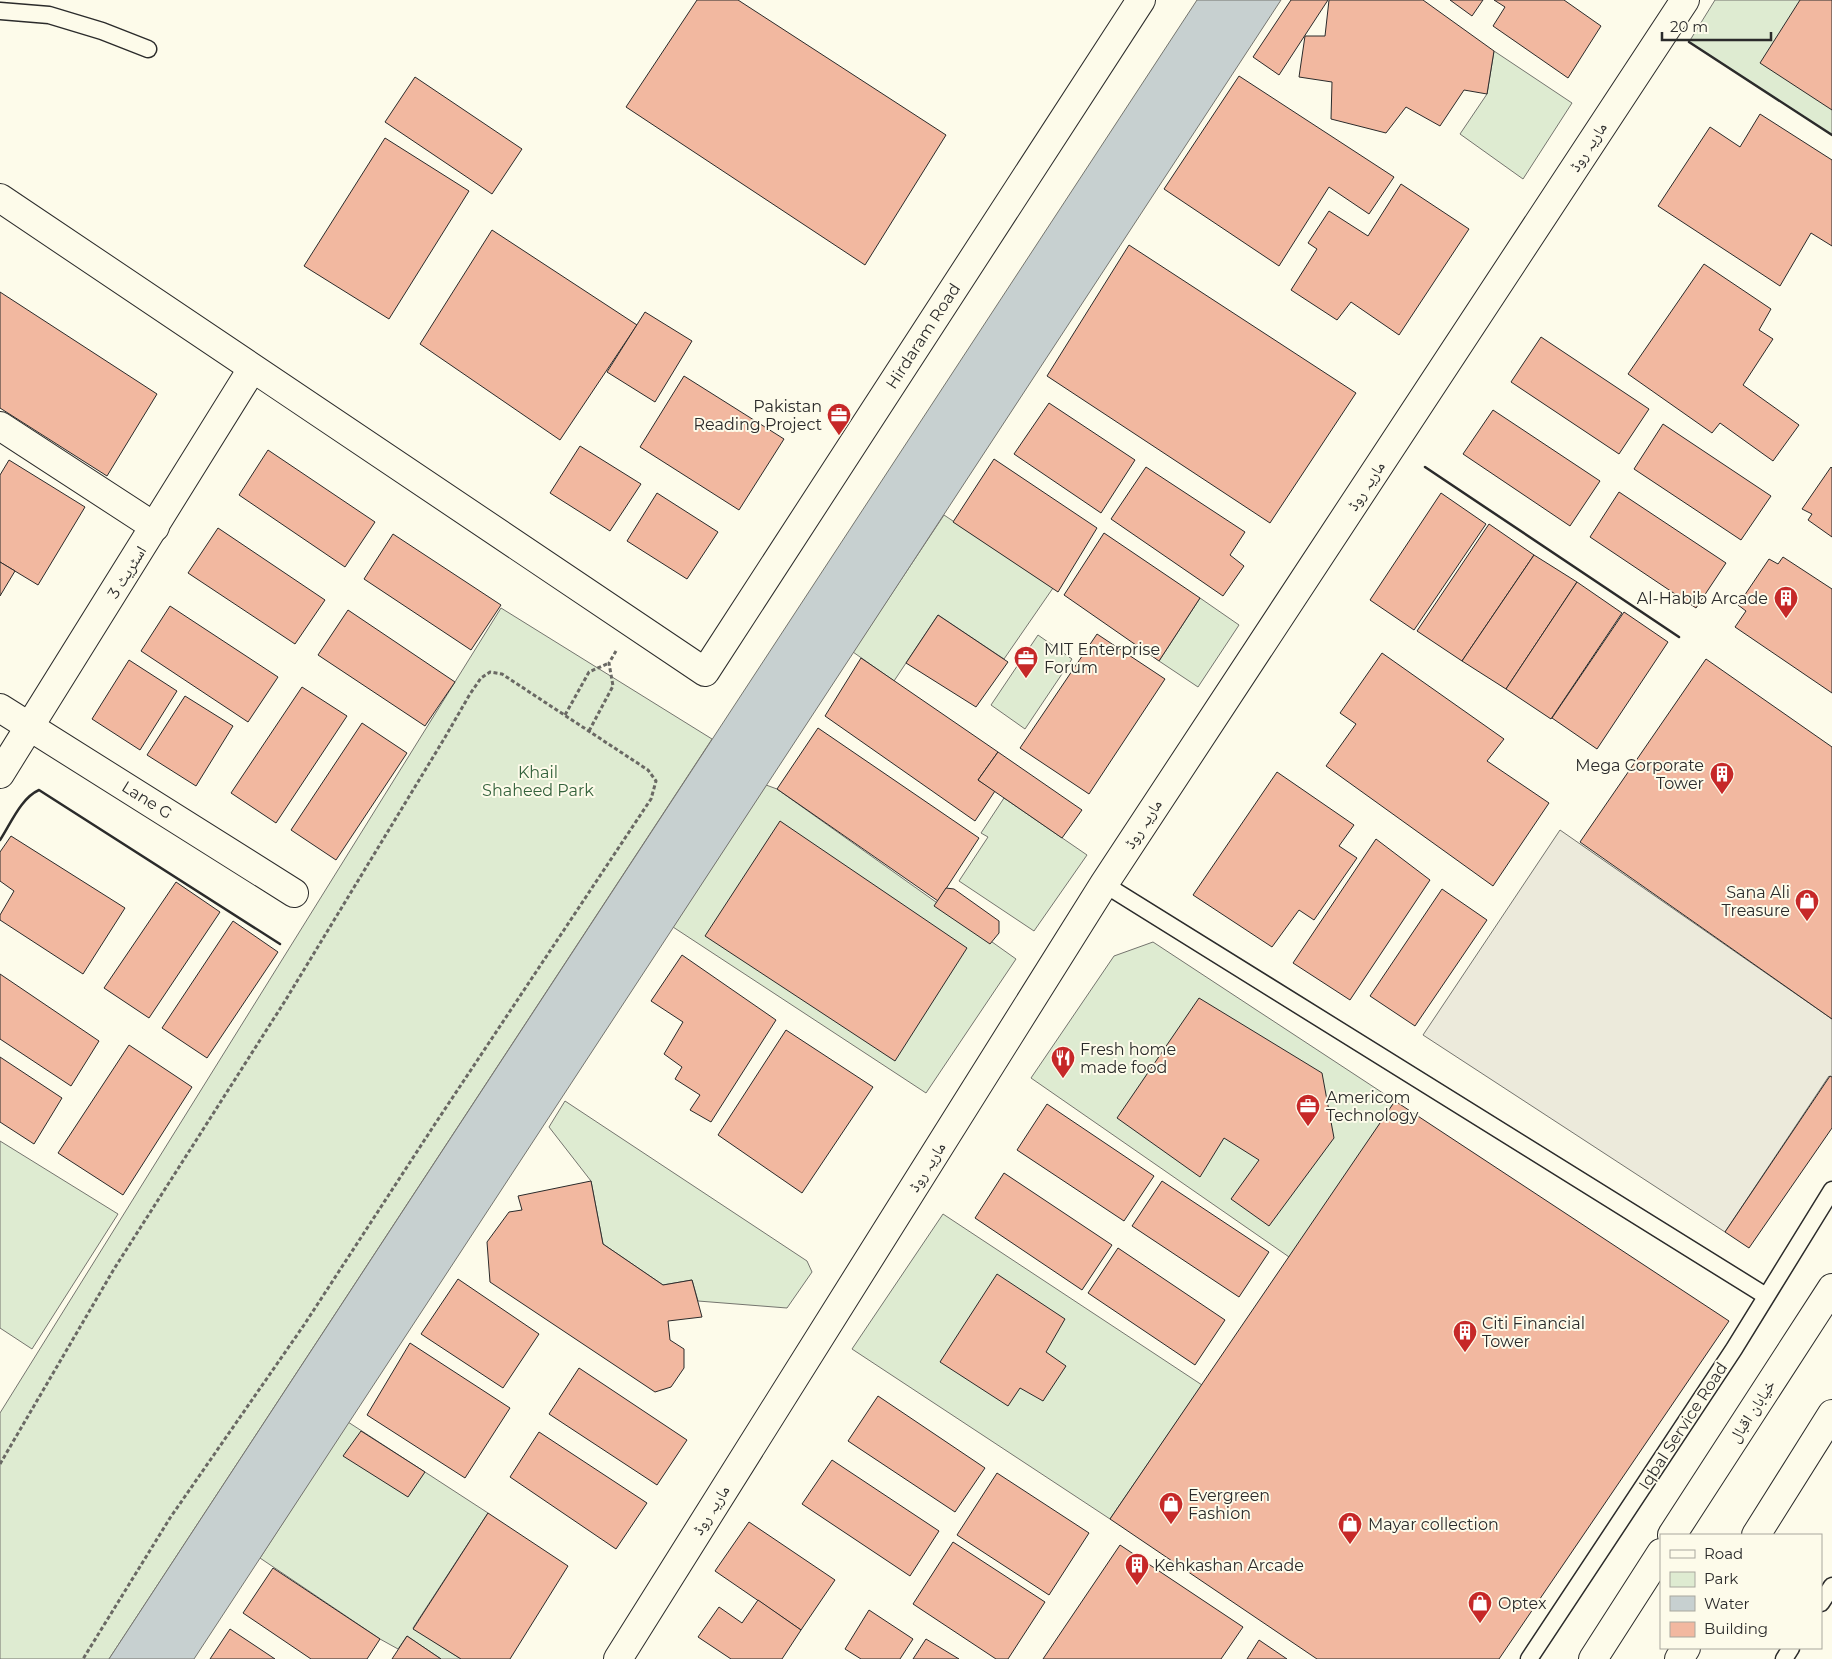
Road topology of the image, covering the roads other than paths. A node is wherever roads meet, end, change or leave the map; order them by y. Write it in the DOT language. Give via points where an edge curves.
graph roads {
  1 [pos="1140,0"];
  2 [pos="1685,0"];
  3 [pos="0,11"];
  4 [pos="148,49"];
  5 [pos="0,198"];
  6 [pos="252,369"];
  7 [pos="0,426"];
  8 [pos="155,527"];
  9 [pos="0,708"];
  10 [pos="30,726"];
  11 [pos="0,774"];
  12 [pos="1104,884"];
  13 [pos="294,893"];
  14 [pos="1832,1190"];
  15 [pos="1832,1288"];
  16 [pos="1766,1296"];
  17 [pos="1832,1414"];
  18 [pos="1673,1534"];
  19 [pos="1757,1534"];
  20 [pos="1660,1555"];
  21 [pos="1832,1586"];
  22 [pos="1822,1601"];
  23 [pos="618,1659"];
  24 [pos="1529,1659"];
  25 [pos="1593,1659"];
  1 -- 6 [label="street, Hirdaram Road" via="705,672"];
  2 -- 12 [label="street, ماریہ روڈ"];
  3 -- 4 [label="lane" via="49,15"];
  5 -- 6 [label="street"];
  6 -- 8 [label="street, اسٹریٹ 3"];
  7 -- 8 [label="street"];
  8 -- 10 [label="street, اسٹریٹ 3"];
  9 -- 10 [label="street, Lane G"];
  10 -- 11 [label="street, اسٹریٹ 3"];
  10 -- 13 [label="street, Lane G"];
  12 -- 16 [label="lane"];
  12 -- 23 [label="street, ماریہ روڈ"];
  14 -- 16 [label="lane, Iqbal Service Road"];
  15 -- 18 [label="street, خیابان اقبال"];
  16 -- 24 [label="lane, Iqbal Service Road"];
  17 -- 19 [label="street"];
  20 -- 25 [label="street"];
  21 -- 22 [label="lane"];
}
